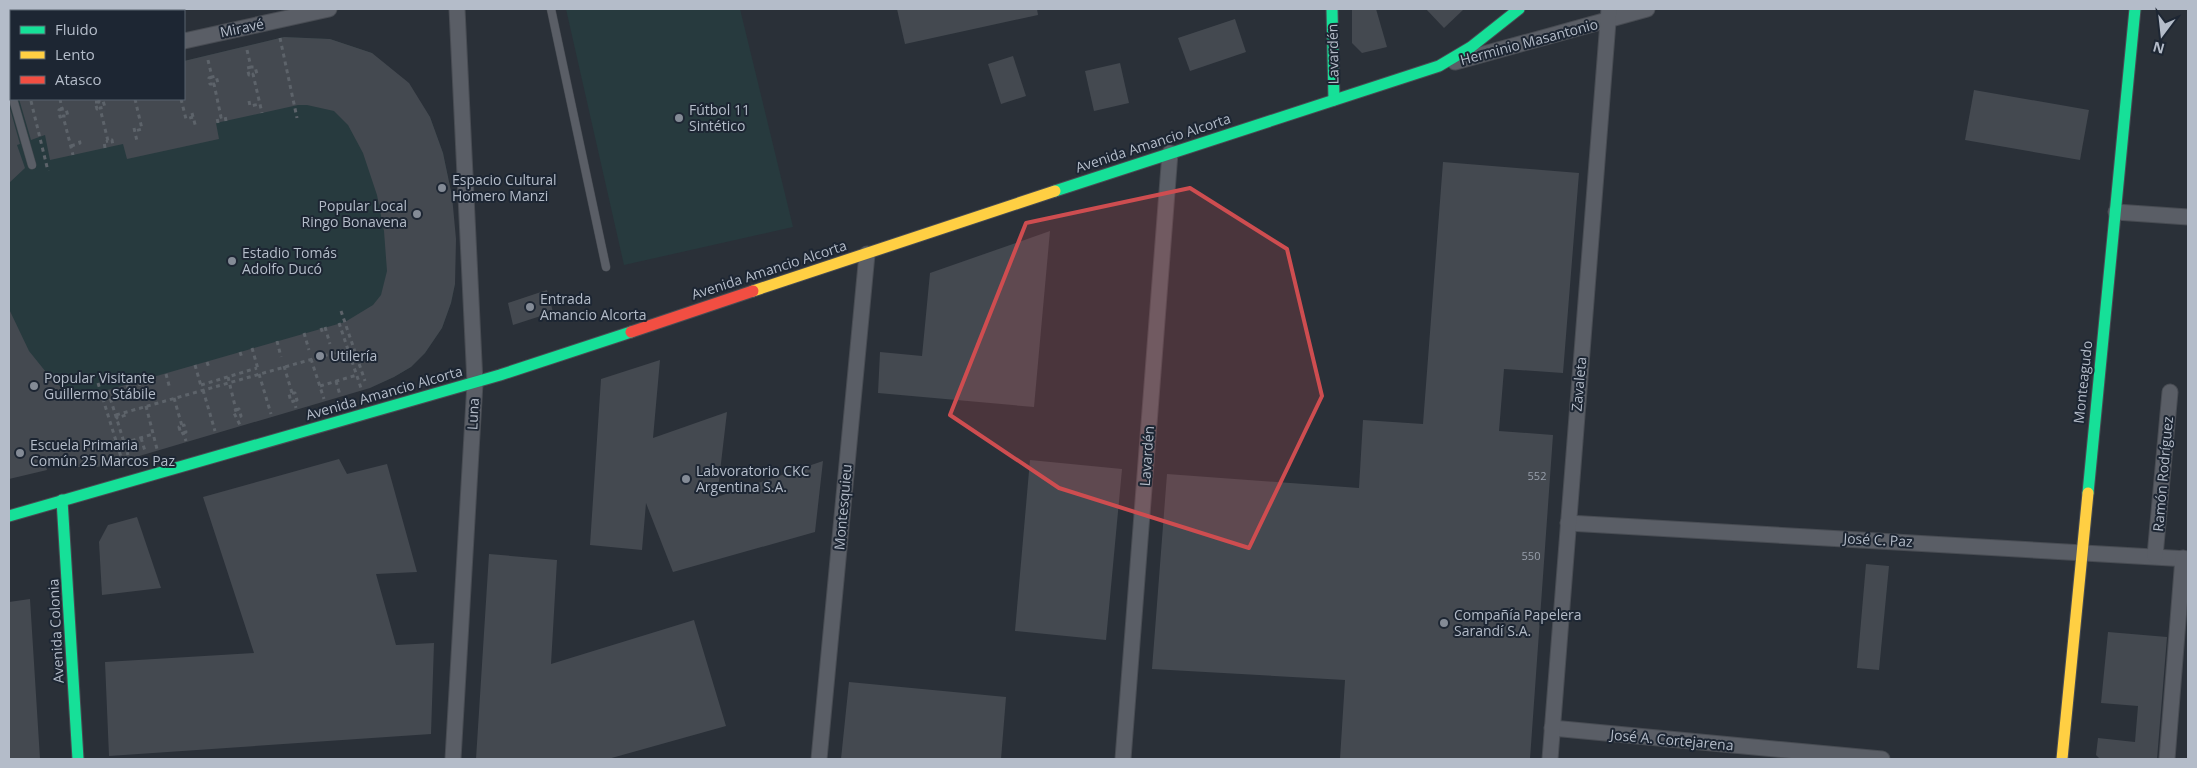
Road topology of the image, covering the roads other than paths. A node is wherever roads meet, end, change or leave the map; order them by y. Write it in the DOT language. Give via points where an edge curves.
graph roads {
  1 [pos="329,9"];
  2 [pos="457,9"];
  3 [pos="551,9"];
  4 [pos="1332,9"];
  5 [pos="1519,9"];
  6 [pos="1647,9"];
  7 [pos="2135,9"];
  8 [pos="1608,15"];
  9 [pos="185,41"];
  10 [pos="1439,66"];
  11 [pos="13,100"];
  12 [pos="1334,100"];
  13 [pos="1170,153"];
  14 [pos="32,165"];
  15 [pos="2116,212"];
  16 [pos="2188,217"];
  17 [pos="867,254"];
  18 [pos="606,268"];
  19 [pos="475,383"];
  20 [pos="2170,392"];
  21 [pos="62,500"];
  22 [pos="9,516"];
  23 [pos="1568,523"];
  24 [pos="2081,552"];
  25 [pos="2156,556"];
  26 [pos="2186,559"];
  27 [pos="1552,728"];
  28 [pos="78,759"];
  29 [pos="453,759"];
  30 [pos="819,759"];
  31 [pos="1123,759"];
  32 [pos="1550,759"];
  33 [pos="1882,759"];
  34 [pos="2062,759"];
  35 [pos="2167,759"];
  1 -- 9 [label="street, Miravé"];
  2 -- 19 [label="street, Luna"];
  3 -- 18 [label="lane"];
  4 -- 12 [label="main road, Lavardén"];
  5 -- 10 [label="main road, Avenida Amancio Alcorta" via="1464,54"];
  6 -- 8 [label="street, Herminio Masantonio"];
  7 -- 15 [label="main road, Monteagudo"];
  8 -- 10 [label="street, Herminio Masantonio"];
  8 -- 23 [label="street, Zavaleta"];
  10 -- 12 [label="main road, Avenida Amancio Alcorta"];
  11 -- 14 [label="lane"];
  12 -- 13 [label="main road, Avenida Amancio Alcorta"];
  13 -- 17 [label="main road, Avenida Amancio Alcorta"];
  13 -- 31 [label="street, Lavardén"];
  15 -- 16 [label="street"];
  15 -- 24 [label="main road, Monteagudo"];
  17 -- 19 [label="main road, Avenida Amancio Alcorta"];
  17 -- 30 [label="street, Montesquieu"];
  19 -- 21 [label="main road, Avenida Amancio Alcorta"];
  19 -- 29 [label="street, Luna"];
  20 -- 25 [label="street, Ramón Rodríguez"];
  21 -- 22 [label="main road, Avenida Amancio Alcorta"];
  21 -- 28 [label="main road, Avenida Colonia"];
  23 -- 24 [label="street, José C. Paz"];
  23 -- 27 [label="street, Zavaleta"];
  24 -- 25 [label="street, José C. Paz"];
  24 -- 34 [label="main road, Monteagudo"];
  25 -- 26 [label="street, José C. Paz"];
  26 -- 35 [label="street"];
  27 -- 32 [label="street, Zavaleta"];
  27 -- 33 [label="street, José A. Cortejarena"];
}
